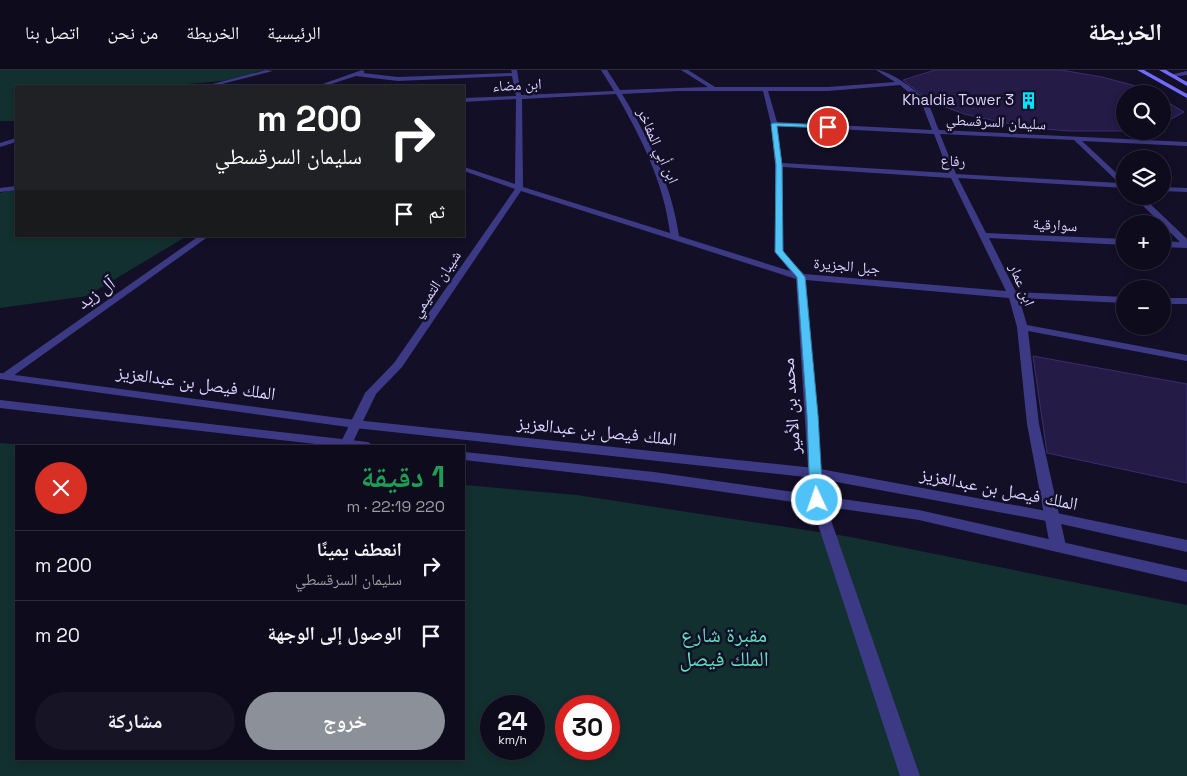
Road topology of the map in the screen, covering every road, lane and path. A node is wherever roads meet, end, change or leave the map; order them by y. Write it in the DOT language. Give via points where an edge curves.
graph roads {
  1 [pos="269,70"];
  2 [pos="366,70"];
  3 [pos="604,70"];
  4 [pos="684,70"];
  5 [pos="879,70"];
  6 [pos="1140,70"];
  7 [pos="1162,70"];
  8 [pos="514,72"];
  9 [pos="1187,73"];
  10 [pos="355,74"];
  11 [pos="1172,75"];
  12 [pos="901,83"];
  13 [pos="1187,84"];
  14 [pos="212,85"];
  15 [pos="323,85"];
  16 [pos="714,89"];
  17 [pos="765,89"];
  18 [pos="619,92"];
  19 [pos="1187,96"];
  20 [pos="519,98"];
  21 [pos="465,100"];
  22 [pos="774,124"];
  23 [pos="936,131"];
  24 [pos="1075,138"];
  25 [pos="15,140"];
  26 [pos="1187,144"];
  27 [pos="0,145"];
  28 [pos="779,165"];
  29 [pos="465,168"];
  30 [pos="953,175"];
  31 [pos="1116,177"];
  32 [pos="1116,184"];
  33 [pos="15,188"];
  34 [pos="519,188"];
  35 [pos="1171,189"];
  36 [pos="0,190"];
  37 [pos="1187,190"];
  38 [pos="1146,205"];
  39 [pos="983,235"];
  40 [pos="204,237"];
  41 [pos="675,237"];
  42 [pos="1116,242"];
  43 [pos="1171,244"];
  44 [pos="1187,245"];
  45 [pos="801,277"];
  46 [pos="1013,294"];
  47 [pos="1116,300"];
  48 [pos="1171,301"];
  49 [pos="1187,301"];
  50 [pos="1022,327"];
  51 [pos="1187,358"];
  52 [pos="3,376"];
  53 [pos="0,404"];
  54 [pos="356,424"];
  55 [pos="346,444"];
  56 [pos="357,445"];
  57 [pos="465,456"];
  58 [pos="815,473"];
  59 [pos="817,500"];
  60 [pos="1052,517"];
  61 [pos="1058,546"];
  62 [pos="1187,546"];
  63 [pos="1187,576"];
  64 [pos="910,776"];
  1 -- 14 [label="street"];
  2 -- 10 [label="street"];
  3 -- 18 [label="street, ابن أبي المفاخر"];
  4 -- 16 [label="street"];
  5 -- 12 [label="street, ابن عمار"];
  6 -- 19 [label="main road"];
  7 -- 11 [label="main road"];
  8 -- 10 [label="street" via="398,78"];
  8 -- 20 [label="street"];
  9 -- 11 [label="street"];
  10 -- 15 [label="street"];
  11 -- 13 [label="main road"];
  12 -- 17 [label="street, ابن مضاء" via="828,89"];
  12 -- 23 [label="street, ابن عمار" via="925,103"];
  16 -- 17 [label="street, ابن مضاء"];
  16 -- 18 [label="street, ابن مضاء"];
  17 -- 22 [label="street"];
  18 -- 20 [label="street, ابن مضاء"];
  18 -- 41 [label="street, ابن أبي المفاخر" via="653,159 675,222"];
  20 -- 21 [label="street, ابن مضاء"];
  20 -- 34 [label="street"];
  22 -- 23 [label="street, سليمان السرقسطي"];
  22 -- 28 [label="street"];
  23 -- 24 [label="street, سليمان السرقسطي"];
  23 -- 30 [label="street, ابن عمار"];
  24 -- 26 [label="street, سليمان السرقسطي"];
  24 -- 31 [label="street"];
  25 -- 27 [label="street"];
  28 -- 30 [label="street, رفاع"];
  28 -- 45 [label="street" via="779,252"];
  29 -- 34 [label="street, جبل الجزيرة"];
  30 -- 32 [label="street, رفاع"];
  30 -- 39 [label="street, ابن عمار"];
  33 -- 36 [label="street"];
  34 -- 41 [label="street, جبل الجزيرة"];
  34 -- 54 [label="street, شيبان التميمي" via="398,365 371,393"];
  35 -- 37 [label="street"];
  38 -- 44 [label="street"];
  39 -- 42 [label="street, سوارقية"];
  39 -- 46 [label="street, ابن عمار"];
  40 -- 52 [label="street, آل زيد"];
  41 -- 45 [label="street, جبل الجزيرة"];
  43 -- 44 [label="street"];
  45 -- 46 [label="street, جبل الجزيرة"];
  45 -- 58 [label="street, محمد بن الأمير"];
  46 -- 47 [label="street, جبل الجزيرة"];
  46 -- 50 [label="street, ابن عمار"];
  48 -- 49 [label="street"];
  50 -- 51 [label="street"];
  50 -- 60 [label="street, ابن عمار" via="1033,424"];
  52 -- 54 [label="street, الملك فيصل بن عبدالعزيز"];
  53 -- 55 [label="street"];
  54 -- 55 [label="street, شيبان التميمي"];
  54 -- 58 [label="street, الملك فيصل بن عبدالعزيز"];
  55 -- 56 [label="street"];
  57 -- 59 [label="street" via="654,477"];
  58 -- 59 [label="street, محمد بن الأمير"];
  58 -- 60 [label="street, الملك فيصل بن عبدالعزيز"];
  59 -- 61 [label="street" via="919,515"];
  59 -- 64 [label="street, محمد بن الأمير"];
  60 -- 61 [label="street, ابن عمار"];
  60 -- 62 [label="street, الملك فيصل بن عبدالعزيز"];
  61 -- 63 [label="street"];
}
